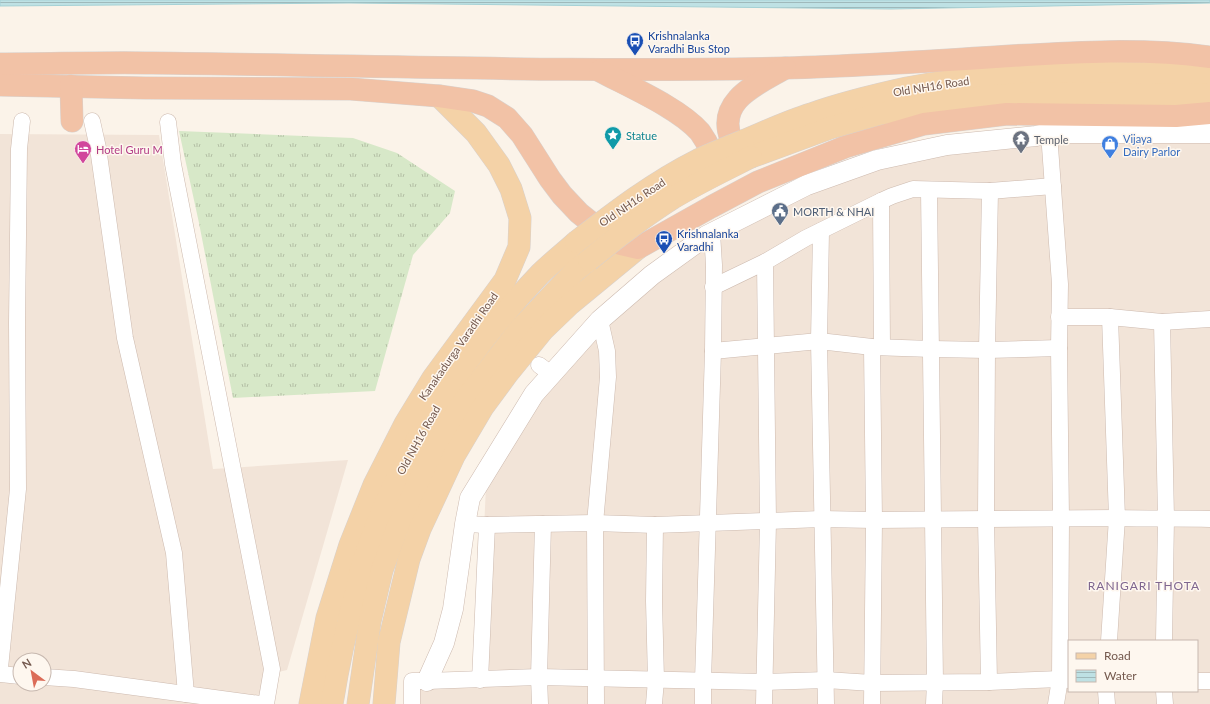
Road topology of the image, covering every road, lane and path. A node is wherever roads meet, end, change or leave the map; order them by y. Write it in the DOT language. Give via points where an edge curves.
graph roads {
  1 [pos="1210,57"];
  2 [pos="0,64"];
  3 [pos="478,68"];
  4 [pos="785,68"];
  5 [pos="597,69"];
  6 [pos="1210,74"];
  7 [pos="0,85"];
  8 [pos="70,86"];
  9 [pos="1210,94"];
  10 [pos="439,96"];
  11 [pos="472,101"];
  12 [pos="1210,113"];
  13 [pos="22,121"];
  14 [pos="82,121"];
  15 [pos="168,122"];
  16 [pos="1049,133"];
  17 [pos="1210,133"];
  18 [pos="747,149"];
  19 [pos="758,182"];
  20 [pos="1053,186"];
  21 [pos="929,190"];
  22 [pos="990,191"];
  23 [pos="881,201"];
  24 [pos="711,207"];
  25 [pos="821,231"];
  26 [pos="712,233"];
  27 [pos="638,248"];
  28 [pos="765,262"];
  29 [pos="713,287"];
  30 [pos="1059,317"];
  31 [pos="1110,317"];
  32 [pos="1210,319"];
  33 [pos="600,320"];
  34 [pos="1162,322"];
  35 [pos="819,341"];
  36 [pos="765,347"];
  37 [pos="877,347"];
  38 [pos="1059,348"];
  39 [pos="932,349"];
  40 [pos="986,350"];
  41 [pos="713,352"];
  42 [pos="1117,518"];
  43 [pos="1166,518"];
  44 [pos="821,519"];
  45 [pos="933,519"];
  46 [pos="986,519"];
  47 [pos="1061,519"];
  48 [pos="1210,519"];
  49 [pos="874,520"];
  50 [pos="768,522"];
  51 [pos="595,523"];
  52 [pos="465,524"];
  53 [pos="543,524"];
  54 [pos="708,524"];
  55 [pos="655,525"];
  56 [pos="487,526"];
  57 [pos="6,550"];
  58 [pos="1109,640"];
  59 [pos="1164,640"];
  60 [pos="0,668"];
  61 [pos="0,674"];
  62 [pos="12,675"];
  63 [pos="539,677"];
  64 [pos="52,678"];
  65 [pos="595,679"];
  66 [pos="1065,679"];
  67 [pos="480,680"];
  68 [pos="656,680"];
  69 [pos="826,680"];
  70 [pos="427,681"];
  71 [pos="1198,681"];
  72 [pos="1210,681"];
  73 [pos="703,682"];
  74 [pos="764,682"];
  75 [pos="935,682"];
  76 [pos="988,682"];
  77 [pos="872,683"];
  78 [pos="1106,692"];
  79 [pos="1164,692"];
  80 [pos="186,694"];
  81 [pos="260,704"];
  82 [pos="266,704"];
  83 [pos="310,704"];
  84 [pos="332,704"];
  85 [pos="358,704"];
  86 [pos="384,704"];
  87 [pos="412,704"];
  88 [pos="540,704"];
  89 [pos="596,704"];
  90 [pos="654,704"];
  91 [pos="703,704"];
  92 [pos="764,704"];
  93 [pos="826,704"];
  94 [pos="872,704"];
  95 [pos="934,704"];
  96 [pos="1056,704"];
  97 [pos="1106,704"];
  98 [pos="1165,704"];
  1 -- 4 [label="highway" via="1176,52 1105,52"];
  2 -- 3 [label="highway" via="153,63"];
  3 -- 5 [label="highway"];
  3 -- 11 [label="highway"];
  4 -- 5 [label="highway"];
  4 -- 19 [label="highway" via="745,92 730,110 728,122 731,137 747,169"];
  5 -- 24 [label="highway" via="662,104 699,132 715,165 717,189"];
  6 -- 18 [label="main road, Old NH16 Road" via="1050,73 960,80 908,88 810,114"];
  7 -- 8 [label="highway"];
  8 -- 10 [label="highway" via="351,89"];
  8 -- 14 [label="highway"];
  9 -- 18 [label="main road, Old NH16 Road" via="1036,93 994,96 879,114"];
  10 -- 11 [label="highway"];
  10 -- 83 [label="main road, Kanakadurga Varadhi Road" via="476,133 499,165 511,189 520,218 519,247 505,280 433,378 374,485 350,545 327,618"];
  11 -- 27 [label="highway" via="488,106 507,118 522,134 562,195 579,213 621,244"];
  12 -- 19 [label="highway" via="1176,116 1007,114 924,124 845,147"];
  13 -- 57 [label="street" via="19,149 17,323 18,489"];
  14 -- 80 [label="street" via="98,148 125,338 174,553"];
  15 -- 82 [label="street" via="272,669"];
  16 -- 17 [label="street"];
  16 -- 20 [label="street"];
  16 -- 26 [label="street" via="947,145 877,160 807,185"];
  18 -- 84 [label="main road, Old NH16 Road, bridge" via="697,160 616,210 541,274 497,323 448,388 406,460 365,557 348,619"];
  18 -- 85 [label="main road, Old NH16 Road, bridge" via="621,234 576,270 519,330 459,408 424,470 397,529 382,570 370,621"];
  19 -- 24 [label="highway"];
  20 -- 22 [label="street"];
  20 -- 30 [label="street" via="1060,284"];
  21 -- 22 [label="street"];
  21 -- 23 [label="street" via="913,190"];
  21 -- 39 [label="street"];
  22 -- 40 [label="street"];
  23 -- 25 [label="street"];
  23 -- 37 [label="street"];
  24 -- 27 [label="highway"];
  25 -- 28 [label="street"];
  25 -- 35 [label="street"];
  26 -- 29 [label="street"];
  26 -- 33 [label="street" via="652,275"];
  27 -- 86 [label="main road" via="570,304 544,330 483,407 454,456 409,559 389,642"];
  28 -- 29 [label="street"];
  28 -- 36 [label="street"];
  29 -- 41 [label="street"];
  30 -- 31 [label="street"];
  30 -- 38 [label="street"];
  31 -- 34 [label="street"];
  31 -- 42 [label="street"];
  32 -- 34 [label="street"];
  33 -- 51 [label="street" via="607,350 608,377"];
  33 -- 52 [label="street" via="545,369 534,394 470,498"];
  34 -- 43 [label="street"];
  35 -- 36 [label="street"];
  35 -- 37 [label="street"];
  35 -- 44 [label="street"];
  36 -- 41 [label="street"];
  36 -- 50 [label="street"];
  37 -- 39 [label="street"];
  37 -- 49 [label="street"];
  38 -- 40 [label="street"];
  38 -- 47 [label="street"];
  39 -- 40 [label="street"];
  39 -- 45 [label="street"];
  40 -- 46 [label="street"];
  41 -- 54 [label="street"];
  42 -- 43 [label="street"];
  42 -- 47 [label="street"];
  42 -- 58 [label="street"];
  43 -- 48 [label="street"];
  43 -- 59 [label="street"];
  44 -- 49 [label="street"];
  44 -- 50 [label="street"];
  44 -- 69 [label="street"];
  45 -- 46 [label="street"];
  45 -- 49 [label="street"];
  45 -- 75 [label="street"];
  46 -- 47 [label="street"];
  46 -- 76 [label="street"];
  47 -- 66 [label="street"];
  49 -- 77 [label="street"];
  50 -- 54 [label="street"];
  50 -- 74 [label="street"];
  51 -- 53 [label="street"];
  51 -- 55 [label="street"];
  51 -- 65 [label="street"];
  52 -- 56 [label="street"];
  52 -- 70 [label="street" via="453,609 444,643"];
  53 -- 56 [label="street"];
  53 -- 63 [label="street"];
  54 -- 55 [label="street"];
  54 -- 73 [label="street"];
  55 -- 68 [label="street"];
  56 -- 67 [label="street"];
  57 -- 60 [label="street"];
  61 -- 62 [label="street"];
  63 -- 65 [label="street"];
  63 -- 67 [label="street"];
  63 -- 88 [label="street"];
  64 -- 80 [label="street"];
  65 -- 68 [label="street"];
  65 -- 89 [label="street"];
  66 -- 76 [label="street"];
  66 -- 96 [label="street"];
  67 -- 70 [label="street"];
  68 -- 73 [label="street"];
  68 -- 90 [label="street"];
  69 -- 74 [label="street"];
  69 -- 77 [label="street"];
  69 -- 93 [label="street"];
  70 -- 87 [label="street" via="412,681"];
  71 -- 72 [label="street"];
  73 -- 74 [label="street"];
  73 -- 91 [label="street"];
  74 -- 92 [label="street"];
  75 -- 76 [label="street"];
  75 -- 77 [label="street"];
  75 -- 95 [label="street"];
  77 -- 94 [label="street"];
  78 -- 97 [label="street"];
  79 -- 98 [label="street"];
  80 -- 81 [label="street"];
}
